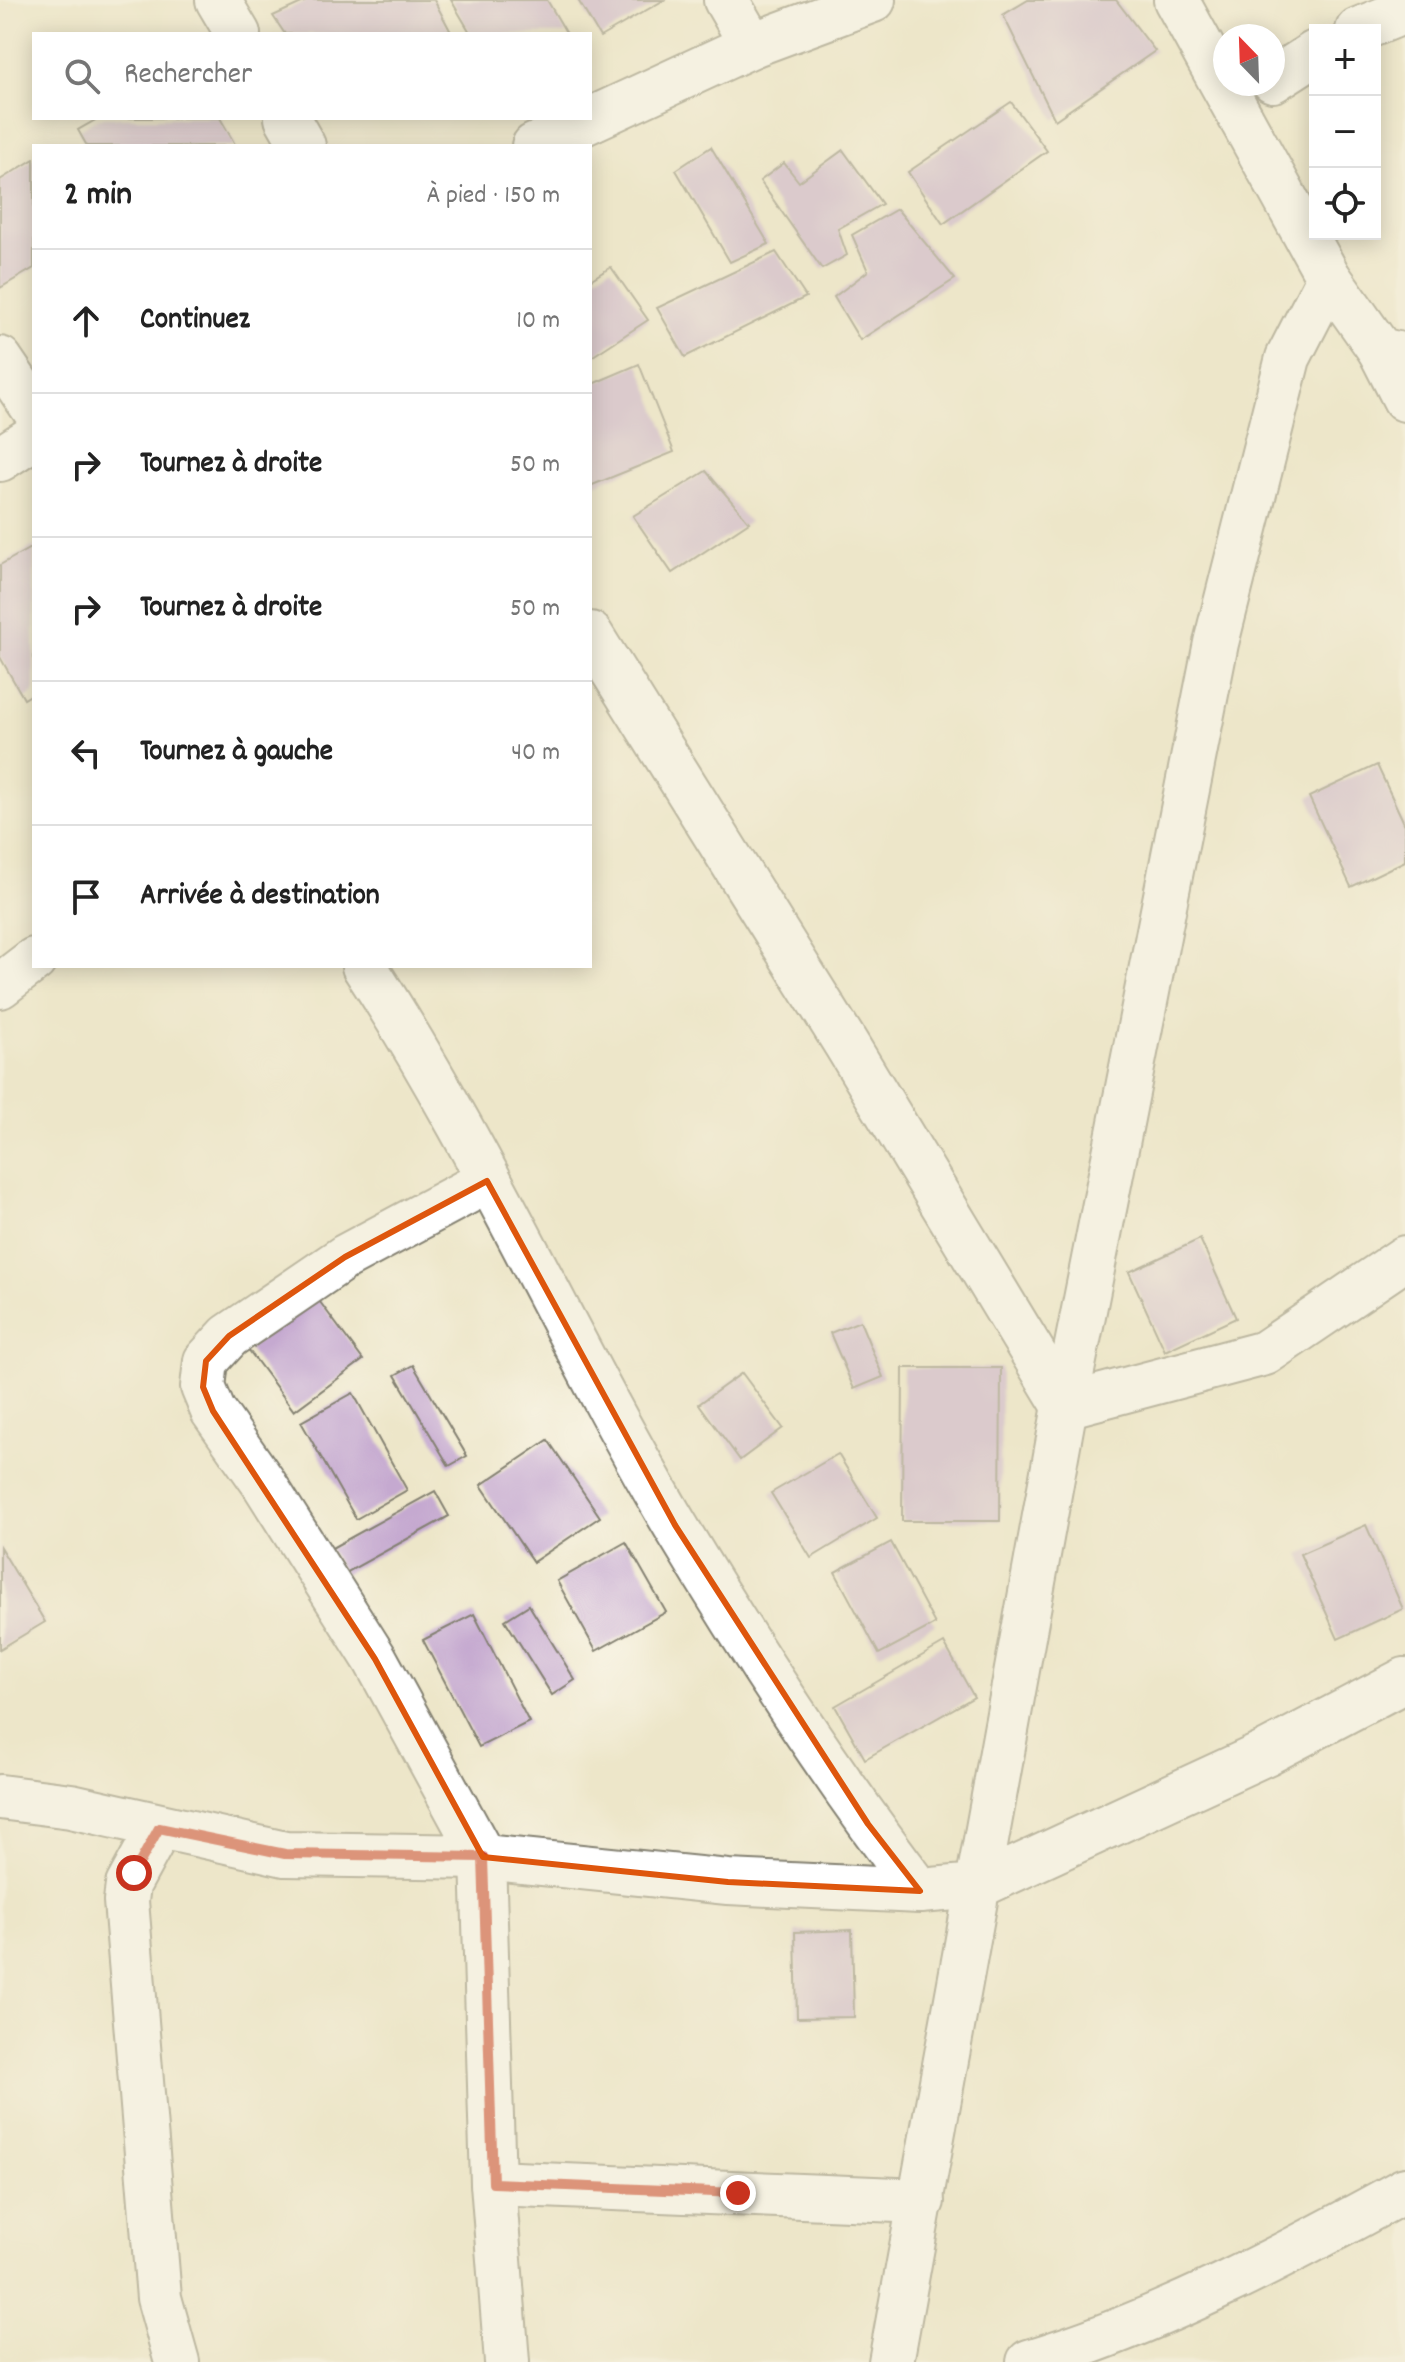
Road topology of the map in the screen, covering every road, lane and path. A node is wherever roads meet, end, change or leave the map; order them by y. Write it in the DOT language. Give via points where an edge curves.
graph roads {
  1 [pos="218,0"];
  2 [pos="726,0"];
  3 [pos="873,0"];
  4 [pos="1176,0"];
  5 [pos="1405,11"];
  6 [pos="1373,24"];
  7 [pos="237,32"];
  8 [pos="752,45"];
  9 [pos="1213,46"];
  10 [pos="1309,57"];
  11 [pos="1285,72"];
  12 [pos="1252,96"];
  13 [pos="592,119"];
  14 [pos="288,120"];
  15 [pos="590,120"];
  16 [pos="302,144"];
  17 [pos="538,144"];
  18 [pos="1329,278"];
  19 [pos="1393,353"];
  20 [pos="0,359"];
  21 [pos="1405,399"];
  22 [pos="32,406"];
  23 [pos="32,438"];
  24 [pos="0,459"];
  25 [pos="592,637"];
  26 [pos="32,962"];
  27 [pos="365,968"];
  28 [pos="0,986"];
  29 [pos="487,1181"];
  30 [pos="1405,1258"];
  31 [pos="1065,1406"];
  32 [pos="1404,1683"];
  33 [pos="0,1797"];
  34 [pos="159,1828"];
  35 [pos="483,1857"];
  36 [pos="978,1886"];
  37 [pos="920,1891"];
  38 [pos="493,2183"];
  39 [pos="1405,2190"];
  40 [pos="922,2201"];
  41 [pos="177,2362"];
  42 [pos="507,2362"];
  43 [pos="891,2362"];
  44 [pos="1029,2362"];
  1 -- 7 [label="street"];
  2 -- 8 [label="street"];
  3 -- 8 [label="street"];
  4 -- 9 [label="street"];
  5 -- 6 [label="street"];
  8 -- 13 [label="street"];
  10 -- 11 [label="street"];
  12 -- 18 [label="street"];
  14 -- 16 [label="street"];
  15 -- 17 [label="street"];
  18 -- 19 [label="street"];
  18 -- 31 [label="street" via="1288,358 1216,643"];
  19 -- 21 [label="street"];
  20 -- 22 [label="street"];
  23 -- 24 [label="street"];
  25 -- 31 [label="street"];
  26 -- 28 [label="street"];
  27 -- 29 [label="street"];
  29 -- 35 [label="street" via="345,1257 229,1336 206,1361 203,1387 213,1411 375,1659"];
  29 -- 37 [label="street" via="675,1525 868,1824"];
  30 -- 31 [label="street" via="1265,1353"];
  31 -- 36 [label="street"];
  32 -- 36 [label="street"];
  33 -- 34 [label="street" via="71,1806"];
  34 -- 35 [label="street" via="285,1854"];
  34 -- 41 [label="street" via="128,1885 126,1901 159,2298"];
  35 -- 37 [label="street" via="728,1882"];
  35 -- 38 [label="street"];
  36 -- 37 [label="street"];
  36 -- 40 [label="street"];
  38 -- 40 [label="street"];
  38 -- 42 [label="street"];
  39 -- 44 [label="street" via="1215,2289"];
  40 -- 43 [label="street"];
}
